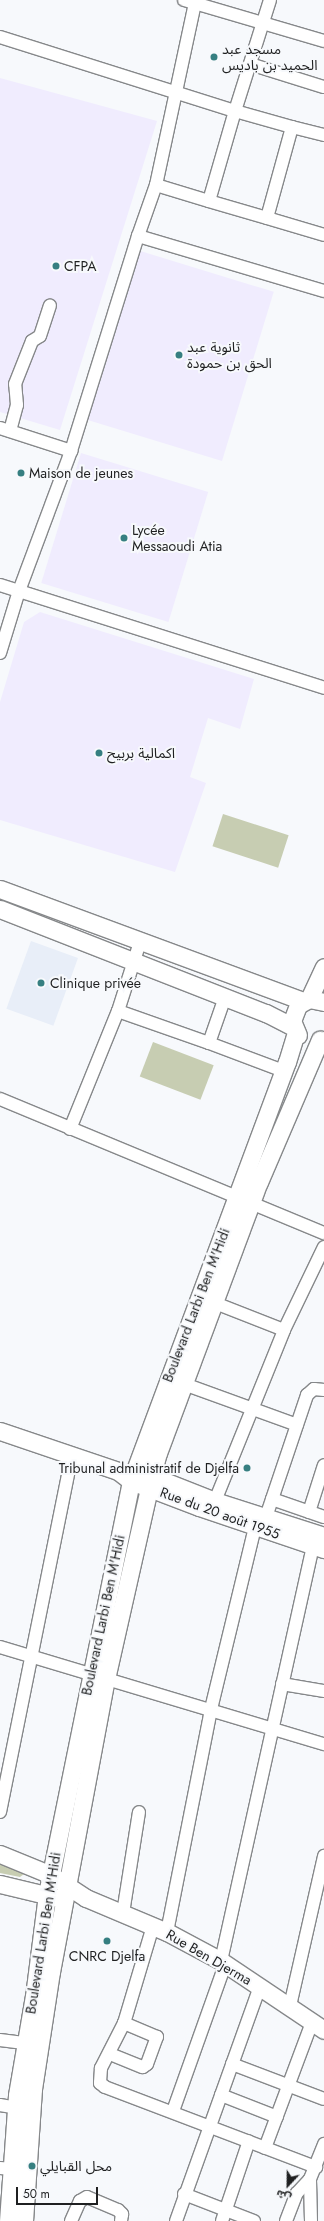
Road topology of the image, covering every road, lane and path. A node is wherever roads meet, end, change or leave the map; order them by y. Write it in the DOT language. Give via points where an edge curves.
graph roads {
  1 [pos="270,0"];
  2 [pos="190,2"];
  3 [pos="262,24"];
  4 [pos="0,37"];
  5 [pos="324,41"];
  6 [pos="250,64"];
  7 [pos="324,87"];
  8 [pos="177,94"];
  9 [pos="235,111"];
  10 [pos="292,126"];
  11 [pos="324,135"];
  12 [pos="156,185"];
  13 [pos="209,201"];
  14 [pos="267,218"];
  15 [pos="324,235"];
  16 [pos="138,236"];
  17 [pos="324,291"];
  18 [pos="50,306"];
  19 [pos="5,430"];
  20 [pos="71,451"];
  21 [pos="0,585"];
  22 [pos="19,591"];
  23 [pos="0,653"];
  24 [pos="324,688"];
  25 [pos="0,889"];
  26 [pos="0,909"];
  27 [pos="140,942"];
  28 [pos="133,962"];
  29 [pos="324,967"];
  30 [pos="225,997"];
  31 [pos="312,1001"];
  32 [pos="118,1011"];
  33 [pos="294,1030"];
  34 [pos="322,1038"];
  35 [pos="209,1043"];
  36 [pos="284,1071"];
  37 [pos="0,1099"];
  38 [pos="70,1130"];
  39 [pos="244,1201"];
  40 [pos="324,1233"];
  41 [pos="324,1247"];
  42 [pos="215,1303"];
  43 [pos="284,1330"];
  44 [pos="184,1384"];
  45 [pos="324,1390"];
  46 [pos="252,1409"];
  47 [pos="297,1425"];
  48 [pos="0,1431"];
  49 [pos="72,1456"];
  50 [pos="324,1465"];
  51 [pos="128,1474"];
  52 [pos="150,1482"];
  53 [pos="272,1499"];
  54 [pos="215,1501"];
  55 [pos="309,1512"];
  56 [pos="324,1517"];
  57 [pos="260,1519"];
  58 [pos="320,1544"];
  59 [pos="0,1648"];
  60 [pos="32,1656"];
  61 [pos="99,1677"];
  62 [pos="282,1684"];
  63 [pos="324,1691"];
  64 [pos="211,1709"];
  65 [pos="272,1729"];
  66 [pos="324,1744"];
  67 [pos="0,1812"];
  68 [pos="139,1812"];
  69 [pos="0,1854"];
  70 [pos="324,1856"];
  71 [pos="322,1870"];
  72 [pos="51,1875"];
  73 [pos="0,1884"];
  74 [pos="65,1892"];
  75 [pos="47,1894"];
  76 [pos="123,1913"];
  77 [pos="160,1929"];
  78 [pos="223,1963"];
  79 [pos="260,1987"];
  80 [pos="290,2006"];
  81 [pos="124,2023"];
  82 [pos="318,2026"];
  83 [pos="0,2040"];
  84 [pos="24,2043"];
  85 [pos="110,2054"];
  86 [pos="232,2064"];
  87 [pos="289,2085"];
  88 [pos="221,2095"];
  89 [pos="324,2099"];
  90 [pos="8,2106"];
  91 [pos="173,2111"];
  92 [pos="277,2117"];
  93 [pos="210,2125"];
  94 [pos="249,2141"];
  95 [pos="324,2144"];
  96 [pos="266,2148"];
  97 [pos="316,2167"];
  98 [pos="6,2168"];
  99 [pos="310,2179"];
  100 [pos="184,2194"];
  101 [pos="223,2215"];
  102 [pos="8,2221"];
  103 [pos="24,2221"];
  104 [pos="71,2221"];
  105 [pos="121,2221"];
  106 [pos="176,2221"];
  107 [pos="254,2221"];
  108 [pos="286,2221"];
  109 [pos="311,2221"];
  1 -- 3 [label="street"];
  2 -- 3 [label="street"];
  2 -- 8 [label="street"];
  3 -- 5 [label="street"];
  3 -- 6 [label="street"];
  4 -- 8 [label="street"];
  6 -- 7 [label="street"];
  6 -- 9 [label="street"];
  8 -- 9 [label="street"];
  8 -- 12 [label="street"];
  9 -- 10 [label="street"];
  9 -- 13 [label="street"];
  10 -- 11 [label="street"];
  10 -- 14 [label="street"];
  12 -- 13 [label="street"];
  12 -- 16 [label="street"];
  13 -- 14 [label="street"];
  14 -- 15 [label="street"];
  16 -- 17 [label="street"];
  16 -- 20 [label="street"];
  18 -- 19 [label="street" via="40,336 32,341 15,384 17,405"];
  19 -- 20 [label="street"];
  20 -- 22 [label="street"];
  21 -- 22 [label="street"];
  22 -- 23 [label="street"];
  22 -- 24 [label="street"];
  25 -- 27 [label="main road"];
  26 -- 28 [label="main road"];
  27 -- 28 [label="street"];
  27 -- 31 [label="main road"];
  28 -- 30 [label="main road"];
  28 -- 32 [label="street"];
  29 -- 31 [label="main road"];
  30 -- 33 [label="main road"];
  30 -- 35 [label="street"];
  31 -- 33 [label="main road, Boulevard Larbi Ben M'Hidi" via="294,1010"];
  32 -- 35 [label="street"];
  32 -- 38 [label="street"];
  33 -- 34 [label="main road" via="306,1040"];
  33 -- 36 [label="main road, Boulevard Larbi Ben M'Hidi"];
  34 -- 39 [label="main road"];
  35 -- 36 [label="street"];
  36 -- 39 [label="main road, Boulevard Larbi Ben M'Hidi"];
  37 -- 38 [label="street"];
  38 -- 39 [label="street"];
  39 -- 40 [label="street"];
  39 -- 42 [label="main road"];
  39 -- 51 [label="main road, Boulevard Larbi Ben M'Hidi"];
  41 -- 43 [label="street"];
  42 -- 43 [label="street"];
  42 -- 44 [label="main road"];
  43 -- 46 [label="street"];
  44 -- 46 [label="street"];
  44 -- 52 [label="main road"];
  45 -- 47 [label="street" via="314,1389 307,1395"];
  46 -- 47 [label="street"];
  46 -- 54 [label="street"];
  47 -- 53 [label="street"];
  48 -- 49 [label="main road, Rue du 20 août 1955"];
  49 -- 51 [label="main road, Rue du 20 août 1955"];
  49 -- 60 [label="street"];
  50 -- 55 [label="street"];
  51 -- 52 [label="main road, Rue du 20 août 1955"];
  51 -- 61 [label="main road, Boulevard Larbi Ben M'Hidi"];
  52 -- 54 [label="main road, Rue du 20 août 1955"];
  52 -- 57 [label="main road, Rue du 20 août 1955"];
  52 -- 61 [label="main road"];
  53 -- 55 [label="street"];
  53 -- 57 [label="street"];
  54 -- 57 [label="main road, Rue du 20 août 1955"];
  55 -- 56 [label="street"];
  57 -- 58 [label="main road, Rue du 20 août 1955"];
  57 -- 64 [label="street"];
  58 -- 62 [label="street"];
  59 -- 60 [label="street"];
  60 -- 61 [label="street"];
  60 -- 67 [label="street"];
  61 -- 64 [label="street"];
  61 -- 72 [label="main road, Boulevard Larbi Ben M'Hidi"];
  61 -- 74 [label="main road"];
  62 -- 63 [label="street"];
  62 -- 65 [label="street"];
  64 -- 65 [label="street"];
  64 -- 77 [label="street"];
  65 -- 66 [label="street"];
  65 -- 78 [label="street"];
  68 -- 76 [label="street"];
  69 -- 72 [label="main road"];
  70 -- 71 [label="street"];
  71 -- 80 [label="street"];
  72 -- 74 [label="main road"];
  72 -- 75 [label="main road, Boulevard Larbi Ben M'Hidi"];
  73 -- 75 [label="main road"];
  74 -- 75 [label="main road"];
  74 -- 76 [label="main road, Rue Ben Djerma"];
  74 -- 103 [label="main road" via="33,2089"];
  75 -- 84 [label="main road, Boulevard Larbi Ben M'Hidi" via="34,1996"];
  76 -- 77 [label="main road, Rue Ben Djerma"];
  77 -- 78 [label="main road, Rue Ben Djerma"];
  77 -- 81 [label="street"];
  78 -- 79 [label="main road, Rue Ben Djerma"];
  78 -- 91 [label="street"];
  79 -- 80 [label="main road, Rue Ben Djerma"];
  79 -- 86 [label="street"];
  80 -- 82 [label="main road, Rue Ben Djerma"];
  81 -- 85 [label="street"];
  81 -- 85 [label="street" via="157,2037 147,2064 143,2067"];
  82 -- 87 [label="street"];
  83 -- 84 [label="street"];
  84 -- 90 [label="main road, Boulevard Larbi Ben M'Hidi"];
  85 -- 91 [label="street" via="101,2068 100,2083"];
  86 -- 87 [label="street"];
  86 -- 88 [label="street"];
  87 -- 89 [label="street"];
  87 -- 92 [label="street"];
  88 -- 92 [label="street"];
  88 -- 93 [label="street"];
  90 -- 98 [label="main road, Boulevard Larbi Ben M'Hidi"];
  91 -- 93 [label="street"];
  92 -- 96 [label="street"];
  93 -- 94 [label="street"];
  93 -- 100 [label="street"];
  94 -- 96 [label="street"];
  94 -- 101 [label="street"];
  95 -- 97 [label="street"];
  96 -- 97 [label="street"];
  97 -- 99 [label="street"];
  98 -- 102 [label="main road, Boulevard Larbi Ben M'Hidi"];
  99 -- 108 [label="street" via="297,2193"];
  99 -- 109 [label="street"];
  100 -- 101 [label="street"];
  100 -- 106 [label="street"];
  101 -- 107 [label="street"];
  104 -- 105 [label="street" via="80,2201 87,2197 118,2210 122,2214"];
}
